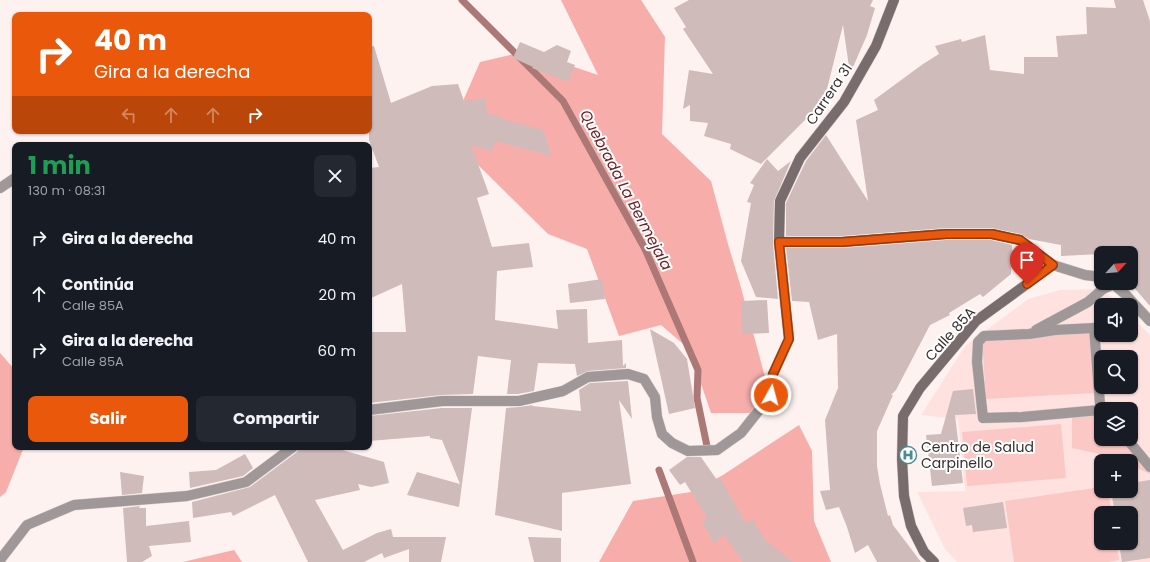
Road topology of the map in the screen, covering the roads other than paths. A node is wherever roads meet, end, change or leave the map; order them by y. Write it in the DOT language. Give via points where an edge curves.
graph roads {
  1 [pos="894,0"];
  2 [pos="12,180"];
  3 [pos="0,188"];
  4 [pos="779,242"];
  5 [pos="1053,265"];
  6 [pos="1094,277"];
  7 [pos="1103,290"];
  8 [pos="1120,290"];
  9 [pos="1150,321"];
  10 [pos="1029,334"];
  11 [pos="1099,402"];
  12 [pos="372,410"];
  13 [pos="1094,413"];
  14 [pos="1133,446"];
  15 [pos="289,450"];
  16 [pos="1150,467"];
  17 [pos="0,560"];
  18 [pos="934,562"];
  1 -- 4 [label="street, Carrera 31" via="876,46 844,102 800,158 780,201"];
  2 -- 3 [label="street"];
  4 -- 5 [label="street" via="842,242 946,234 992,234 1020,240"];
  4 -- 12 [label="street" via="789,339 773,374 771,395 741,433 717,450 688,452 672,443 662,434 655,397 644,379 628,374 588,377 563,391 518,400 442,401"];
  5 -- 6 [label="street"];
  5 -- 18 [label="street, Calle 85A" via="976,321 920,388 903,416 904,496 911,526 924,552"];
  7 -- 10 [label="street" via="1088,302"];
  8 -- 9 [label="street"];
  10 -- 11 [label="street" via="1094,328"];
  10 -- 13 [label="street" via="984,336 978,342 977,362 983,418"];
  14 -- 16 [label="street"];
  15 -- 17 [label="street" via="246,482 187,496 74,505 27,525"];
}
